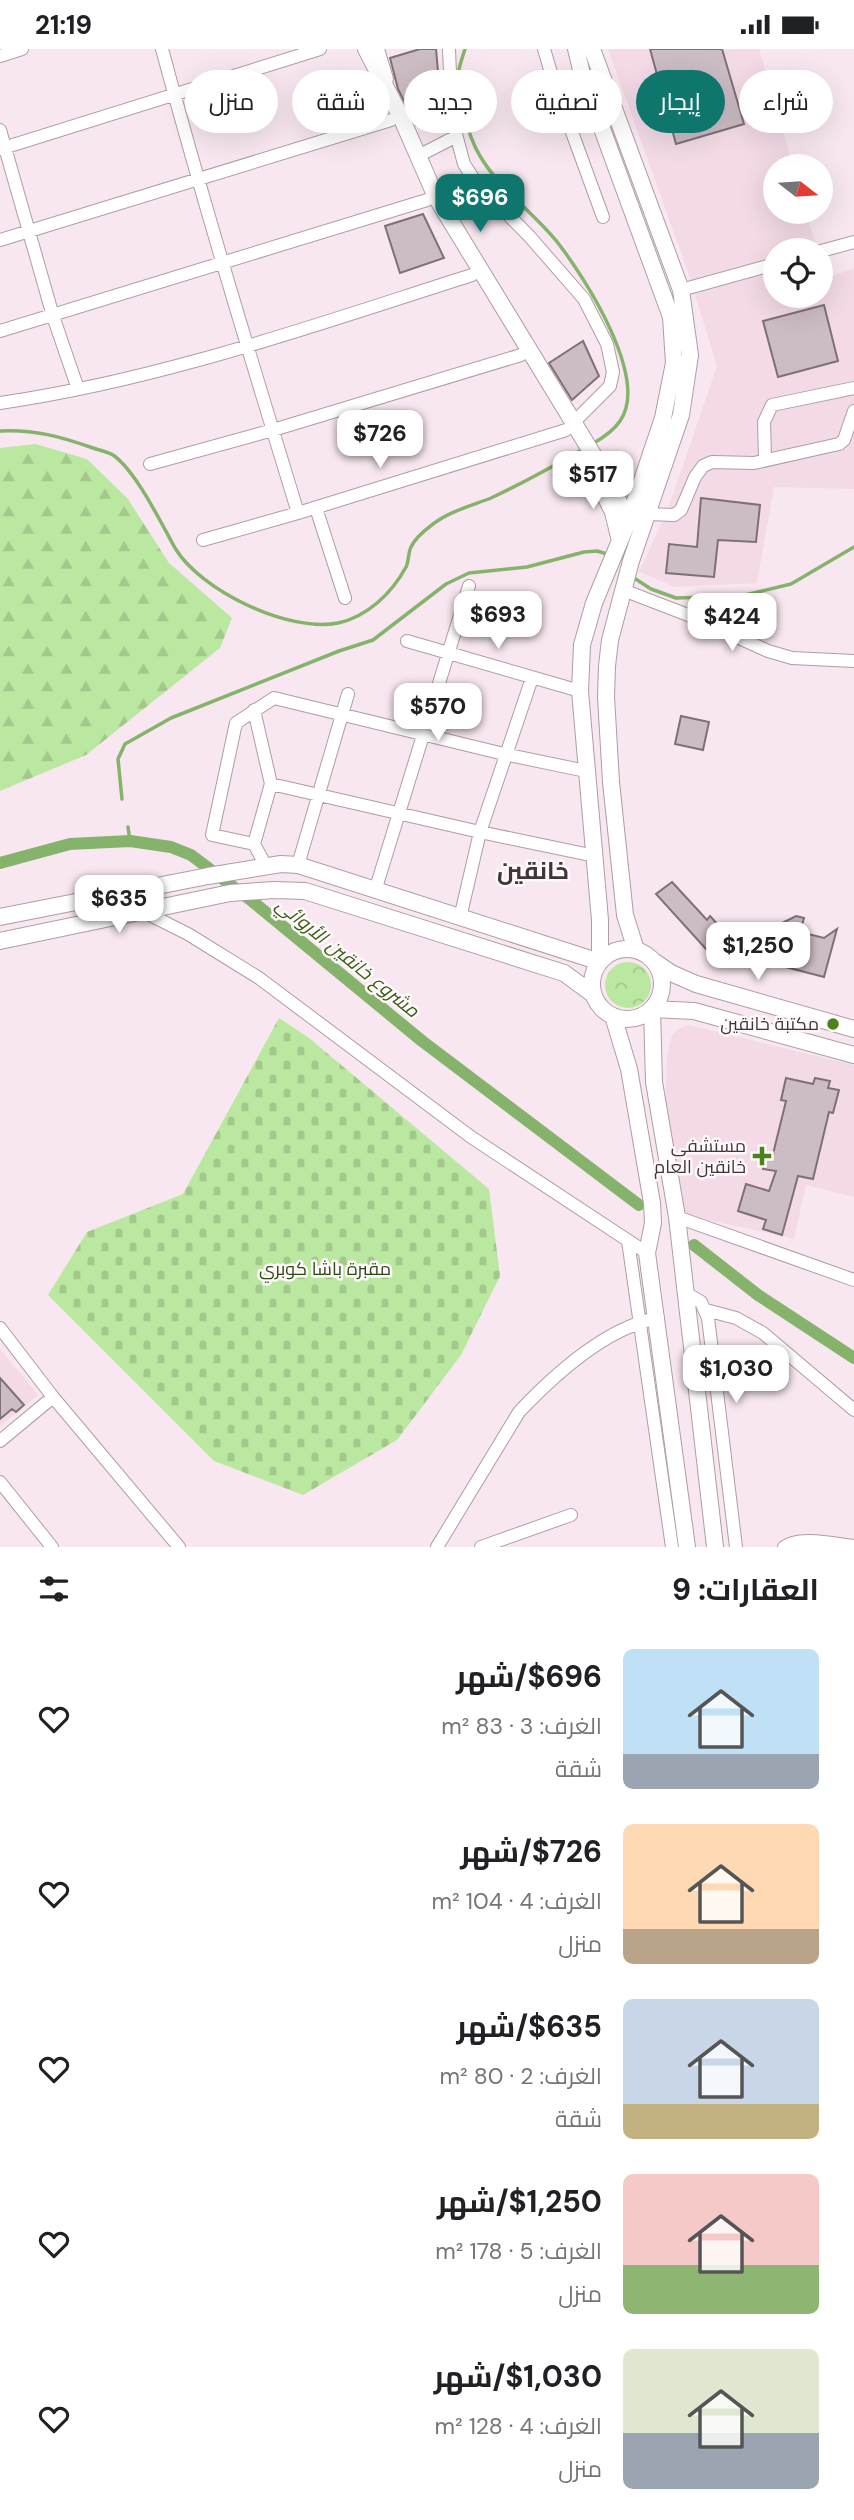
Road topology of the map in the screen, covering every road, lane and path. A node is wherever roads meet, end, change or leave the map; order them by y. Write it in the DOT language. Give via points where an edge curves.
graph roads {
  1 [pos="162,49"];
  2 [pos="320,49"];
  3 [pos="355,49"];
  4 [pos="366,49"];
  5 [pos="378,49"];
  6 [pos="449,49"];
  7 [pos="544,49"];
  8 [pos="576,49"];
  9 [pos="592,49"];
  10 [pos="550,70"];
  11 [pos="581,70"];
  12 [pos="174,94"];
  13 [pos="394,115"];
  14 [pos="0,130"];
  15 [pos="572,133"];
  16 [pos="604,133"];
  17 [pos="455,137"];
  18 [pos="3,148"];
  19 [pos="418,156"];
  20 [pos="199,180"];
  21 [pos="482,188"];
  22 [pos="427,200"];
  23 [pos="444,212"];
  24 [pos="603,217"];
  25 [pos="29,232"];
  26 [pos="0,240"];
  27 [pos="854,242"];
  28 [pos="833,248"];
  29 [pos="224,263"];
  30 [pos="763,267"];
  31 [pos="472,275"];
  32 [pos="681,290"];
  33 [pos="53,316"];
  34 [pos="0,331"];
  35 [pos="246,347"];
  36 [pos="521,355"];
  37 [pos="854,388"];
  38 [pos="78,389"];
  39 [pos="0,403"];
  40 [pos="854,411"];
  41 [pos="272,430"];
  42 [pos="572,430"];
  43 [pos="765,459"];
  44 [pos="150,464"];
  45 [pos="595,469"];
  46 [pos="316,508"];
  47 [pos="298,513"];
  48 [pos="648,514"];
  49 [pos="629,519"];
  50 [pos="203,540"];
  51 [pos="638,540"];
  52 [pos="619,545"];
  53 [pos="624,585"];
  54 [pos="469,586"];
  55 [pos="345,597"];
  56 [pos="407,641"];
  57 [pos="448,654"];
  58 [pos="854,661"];
  59 [pos="580,666"];
  60 [pos="607,666"];
  61 [pos="532,678"];
  62 [pos="580,691"];
  63 [pos="348,694"];
  64 [pos="254,710"];
  65 [pos="342,713"];
  66 [pos="423,734"];
  67 [pos="504,754"];
  68 [pos="586,779"];
  69 [pos="611,782"];
  70 [pos="271,784"];
  71 [pos="319,795"];
  72 [pos="399,814"];
  73 [pos="480,832"];
  74 [pos="254,844"];
  75 [pos="595,856"];
  76 [pos="298,865"];
  77 [pos="266,866"];
  78 [pos="295,890"];
  79 [pos="375,891"];
  80 [pos="142,911"];
  81 [pos="0,917"];
  82 [pos="460,918"];
  83 [pos="0,941"];
  84 [pos="636,950"];
  85 [pos="651,959"];
  86 [pos="600,962"];
  87 [pos="594,995"];
  88 [pos="652,1009"];
  89 [pos="613,1016"];
  90 [pos="854,1028"];
  91 [pos="854,1055"];
  92 [pos="677,1217"];
  93 [pos="628,1241"];
  94 [pos="647,1253"];
  95 [pos="854,1280"];
  96 [pos="686,1293"];
  97 [pos="706,1310"];
  98 [pos="658,1318"];
  99 [pos="640,1321"];
  100 [pos="0,1328"];
  101 [pos="53,1397"];
  102 [pos="854,1411"];
  103 [pos="0,1441"];
  104 [pos="0,1482"];
  105 [pos="571,1515"];
  106 [pos="854,1546"];
  107 [pos="52,1547"];
  108 [pos="179,1547"];
  109 [pos="437,1547"];
  110 [pos="481,1547"];
  111 [pos="672,1547"];
  112 [pos="687,1547"];
  113 [pos="715,1547"];
  114 [pos="736,1547"];
  115 [pos="784,1547"];
  1 -- 12 [label="street"];
  2 -- 12 [label="street"];
  3 -- 13 [label="main road"];
  4 -- 13 [label="main road"];
  5 -- 13 [label="street"];
  6 -- 17 [label="street"];
  7 -- 10 [label="street"];
  8 -- 11 [label="main road"];
  9 -- 32 [label="main road"];
  12 -- 18 [label="street"];
  12 -- 20 [label="street"];
  13 -- 19 [label="main road"];
  13 -- 20 [label="street"];
  13 -- 22 [label="main road"];
  14 -- 18 [label="street"];
  15 -- 24 [label="street"];
  16 -- 49 [label="main road" via="671,317 674,363 669,393"];
  17 -- 19 [label="street"];
  17 -- 21 [label="street" via="464,164"];
  18 -- 25 [label="street"];
  19 -- 23 [label="main road"];
  20 -- 25 [label="street"];
  20 -- 29 [label="street"];
  21 -- 23 [label="street"];
  21 -- 42 [label="street" via="566,277 603,334 613,378"];
  22 -- 29 [label="street"];
  22 -- 31 [label="main road"];
  23 -- 42 [label="main road"];
  25 -- 26 [label="street"];
  25 -- 33 [label="street"];
  27 -- 28 [label="street"];
  29 -- 33 [label="street"];
  29 -- 35 [label="street"];
  30 -- 32 [label="street"];
  31 -- 35 [label="street"];
  31 -- 36 [label="main road"];
  32 -- 48 [label="main road" via="689,372 674,439"];
  33 -- 34 [label="street"];
  33 -- 38 [label="street"];
  35 -- 38 [label="street"];
  35 -- 41 [label="street"];
  36 -- 41 [label="street"];
  36 -- 42 [label="main road"];
  37 -- 43 [label="street" via="772,405 764,422"];
  38 -- 39 [label="street"];
  40 -- 43 [label="street" via="839,444"];
  41 -- 44 [label="street"];
  41 -- 47 [label="street"];
  42 -- 45 [label="main road"];
  42 -- 46 [label="street"];
  43 -- 48 [label="street" via="703,466 681,510 674,515"];
  45 -- 49 [label="main road"];
  45 -- 52 [label="main road" via="613,512"];
  46 -- 47 [label="street"];
  46 -- 55 [label="street"];
  47 -- 50 [label="street"];
  48 -- 51 [label="main road"];
  49 -- 51 [label="main road"];
  49 -- 52 [label="main road"];
  51 -- 53 [label="main road"];
  52 -- 59 [label="main road" via="587,627"];
  53 -- 58 [label="street" via="768,651 792,658"];
  53 -- 60 [label="main road"];
  54 -- 57 [label="street"];
  56 -- 57 [label="street"];
  57 -- 61 [label="street"];
  57 -- 66 [label="street"];
  59 -- 60 [label="main road"];
  59 -- 62 [label="main road"];
  60 -- 69 [label="main road"];
  61 -- 62 [label="street"];
  61 -- 67 [label="street"];
  62 -- 68 [label="main road"];
  63 -- 65 [label="street"];
  64 -- 65 [label="street" via="274,698"];
  64 -- 70 [label="street"];
  64 -- 74 [label="street" via="236,723 212,835"];
  65 -- 66 [label="street"];
  65 -- 71 [label="street"];
  66 -- 67 [label="street"];
  66 -- 72 [label="street"];
  67 -- 68 [label="street"];
  67 -- 73 [label="street"];
  68 -- 69 [label="main road"];
  68 -- 75 [label="main road"];
  69 -- 84 [label="main road" via="625,915"];
  70 -- 71 [label="street"];
  70 -- 74 [label="street"];
  71 -- 72 [label="street"];
  71 -- 76 [label="street"];
  72 -- 73 [label="street"];
  72 -- 79 [label="street"];
  73 -- 75 [label="street"];
  73 -- 82 [label="street"];
  74 -- 77 [label="street"];
  75 -- 86 [label="main road"];
  76 -- 77 [label="main road"];
  76 -- 78 [label="main road"];
  76 -- 79 [label="main road"];
  77 -- 81 [label="main road"];
  78 -- 80 [label="main road" via="230,893"];
  78 -- 87 [label="main road" via="564,973"];
  79 -- 82 [label="main road"];
  80 -- 83 [label="main road"];
  80 -- 93 [label="street" via="259,978 471,1137"];
  82 -- 86 [label="main road"];
  84 -- 85 [label="main road"];
  84 -- 86 [label="main road" via="617,951"];
  85 -- 88 [label="main road" via="662,989"];
  85 -- 90 [label="main road" via="696,983"];
  86 -- 87 [label="main road" via="594,972"];
  87 -- 89 [label="main road"];
  88 -- 89 [label="main road" via="633,1019"];
  88 -- 91 [label="main road" via="694,1011"];
  88 -- 92 [label="main road" via="654,1082"];
  89 -- 94 [label="main road" via="629,1069 652,1203"];
  92 -- 95 [label="street"];
  92 -- 96 [label="main road"];
  93 -- 94 [label="street"];
  93 -- 99 [label="street"];
  94 -- 98 [label="main road"];
  96 -- 97 [label="street"];
  96 -- 113 [label="main road"];
  97 -- 102 [label="street" via="736,1318 763,1333"];
  97 -- 114 [label="street"];
  98 -- 99 [label="street"];
  98 -- 112 [label="main road"];
  99 -- 109 [label="street" via="577,1360 519,1412"];
  99 -- 111 [label="street"];
  100 -- 101 [label="street"];
  101 -- 103 [label="street"];
  101 -- 108 [label="street"];
  104 -- 107 [label="street"];
  105 -- 110 [label="street"];
  106 -- 115 [label="street" via="790,1542"];
}
